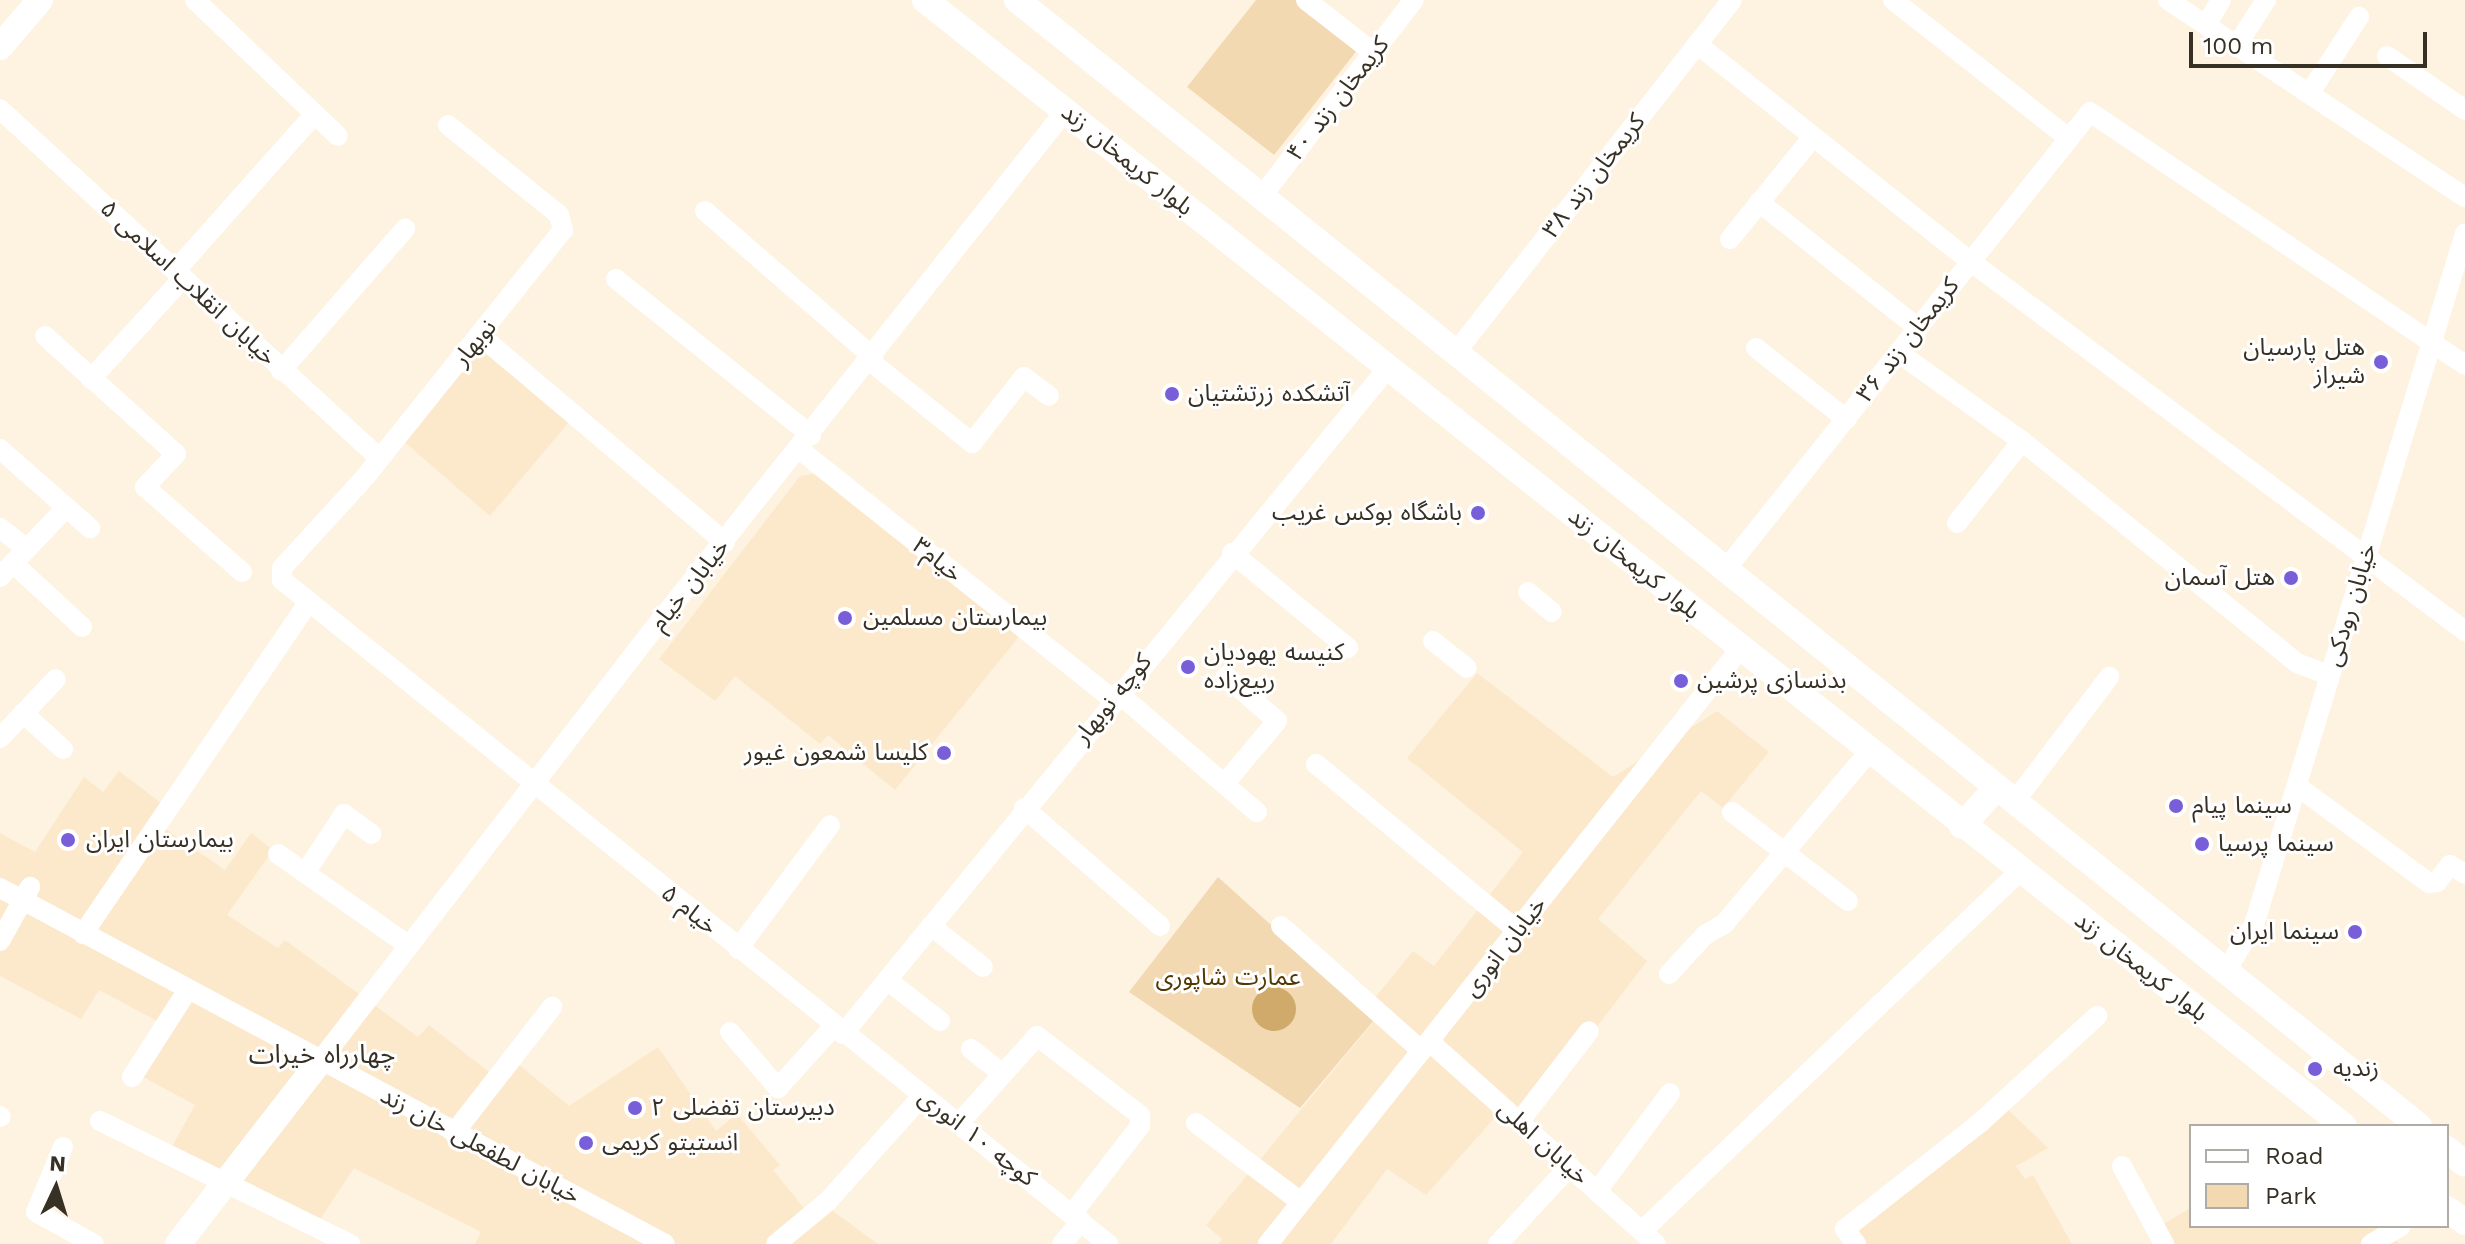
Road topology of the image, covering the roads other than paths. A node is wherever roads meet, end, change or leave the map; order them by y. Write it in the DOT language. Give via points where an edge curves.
graph roads {
  1 [pos="40,0"];
  2 [pos="195,0"];
  3 [pos="925,0"];
  4 [pos="1017,0"];
  5 [pos="1306,0"];
  6 [pos="1414,0"];
  7 [pos="1732,0"];
  8 [pos="1893,0"];
  9 [pos="1926,0"];
  10 [pos="2168,0"];
  11 [pos="2221,0"];
  12 [pos="2266,0"];
  13 [pos="2359,17"];
  14 [pos="1918,20"];
  15 [pos="2206,25"];
  16 [pos="1697,44"];
  17 [pos="2237,45"];
  18 [pos="0,47"];
  19 [pos="1374,53"];
  20 [pos="2387,56"];
  21 [pos="2309,94"];
  22 [pos="0,109"];
  23 [pos="2465,110"];
  24 [pos="1065,111"];
  25 [pos="315,114"];
  26 [pos="448,125"];
  27 [pos="338,136"];
  28 [pos="2066,136"];
  29 [pos="1812,138"];
  30 [pos="1261,197"];
  31 [pos="2465,197"];
  32 [pos="1759,202"];
  33 [pos="705,211"];
  34 [pos="405,229"];
  35 [pos="2465,233"];
  36 [pos="1730,239"];
  37 [pos="1970,261"];
  38 [pos="179,274"];
  39 [pos="616,279"];
  40 [pos="1918,328"];
  41 [pos="45,336"];
  42 [pos="482,337"];
  43 [pos="2431,339"];
  44 [pos="1756,348"];
  45 [pos="1456,352"];
  46 [pos="1899,353"];
  47 [pos="871,359"];
  48 [pos="2465,365"];
  49 [pos="1387,369"];
  50 [pos="281,371"];
  51 [pos="91,379"];
  52 [pos="1049,396"];
  53 [pos="1846,419"];
  54 [pos="2022,441"];
  55 [pos="805,442"];
  56 [pos="0,449"];
  57 [pos="377,456"];
  58 [pos="66,508"];
  59 [pos="1957,523"];
  60 [pos="0,528"];
  61 [pos="90,528"];
  62 [pos="725,542"];
  63 [pos="1232,553"];
  64 [pos="2366,558"];
  65 [pos="13,563"];
  66 [pos="1726,569"];
  67 [pos="242,572"];
  68 [pos="280,574"];
  69 [pos="1528,592"];
  70 [pos="309,602"];
  71 [pos="1552,612"];
  72 [pos="82,627"];
  73 [pos="2465,631"];
  74 [pos="1433,641"];
  75 [pos="1348,648"];
  76 [pos="1740,649"];
  77 [pos="1467,668"];
  78 [pos="2329,675"];
  79 [pos="1226,676"];
  80 [pos="2109,677"];
  81 [pos="56,679"];
  82 [pos="1116,697"];
  83 [pos="23,713"];
  84 [pos="0,738"];
  85 [pos="63,749"];
  86 [pos="1868,753"];
  87 [pos="1316,764"];
  88 [pos="1225,783"];
  89 [pos="534,786"];
  90 [pos="2297,786"];
  91 [pos="2006,794"];
  92 [pos="1024,808"];
  93 [pos="1257,812"];
  94 [pos="1732,812"];
  95 [pos="830,825"];
  96 [pos="1962,826"];
  97 [pos="372,834"];
  98 [pos="1789,852"];
  99 [pos="278,854"];
  100 [pos="2019,872"];
  101 [pos="305,873"];
  102 [pos="2465,874"];
  103 [pos="0,888"];
  104 [pos="26,893"];
  105 [pos="1848,901"];
  106 [pos="931,926"];
  107 [pos="1160,926"];
  108 [pos="1281,926"];
  109 [pos="1518,931"];
  110 [pos="83,934"];
  111 [pos="0,941"];
  112 [pos="408,945"];
  113 [pos="738,949"];
  114 [pos="983,967"];
  115 [pos="2226,971"];
  116 [pos="1669,974"];
  117 [pos="887,980"];
  118 [pos="187,991"];
  119 [pos="552,1007"];
  120 [pos="2097,1016"];
  121 [pos="940,1021"];
  122 [pos="839,1030"];
  123 [pos="1589,1031"];
  124 [pos="730,1032"];
  125 [pos="1426,1046"];
  126 [pos="971,1049"];
  127 [pos="320,1061"];
  128 [pos="1002,1073"];
  129 [pos="132,1077"];
  130 [pos="1670,1093"];
  131 [pos="923,1095"];
  132 [pos="100,1121"];
  133 [pos="961,1121"];
  134 [pos="1520,1121"];
  135 [pos="1196,1123"];
  136 [pos="2341,1124"];
  137 [pos="2417,1124"];
  138 [pos="454,1133"];
  139 [pos="63,1147"];
  140 [pos="2449,1151"];
  141 [pos="2465,1164"];
  142 [pos="1570,1166"];
  143 [pos="2122,1166"];
  144 [pos="224,1182"];
  145 [pos="1597,1191"];
  146 [pos="1301,1202"];
  147 [pos="1076,1218"];
  148 [pos="2398,1228"];
  149 [pos="1649,1237"];
  150 [pos="1851,1237"];
  151 [pos="190,1240"];
  152 [pos="94,1244"];
  153 [pos="350,1244"];
  154 [pos="665,1244"];
  155 [pos="776,1244"];
  156 [pos="1062,1244"];
  157 [pos="1108,1244"];
  158 [pos="1268,1244"];
  159 [pos="1498,1244"];
  160 [pos="2164,1244"];
  161 [pos="2371,1244"];
  1 -- 18 [label="main road"];
  2 -- 25 [label="street"];
  3 -- 24 [label="main road, بلوار کریمخان زند"];
  4 -- 30 [label="main road, بلوار کریمخان زند"];
  5 -- 19 [label="street"];
  6 -- 19 [label="street, کریمخان زند ۴۰"];
  7 -- 16 [label="street, کریمخان زند ۳۸"];
  8 -- 14 [label="street"];
  9 -- 14 [label="street"];
  10 -- 15 [label="street"];
  11 -- 15 [label="street"];
  12 -- 17 [label="street"];
  13 -- 21 [label="street"];
  14 -- 28 [label="street"];
  15 -- 17 [label="street"];
  16 -- 29 [label="street"];
  16 -- 45 [label="street, کریمخان زند ۳۸"];
  17 -- 21 [label="street"];
  19 -- 30 [label="street, کریمخان زند ۴۰"];
  20 -- 23 [label="street"];
  21 -- 31 [label="street"];
  22 -- 38 [label="street, خیابان انقلاب اسلامی ۵"];
  24 -- 47 [label="street, خیابان خیام"];
  24 -- 49 [label="main road, بلوار کریمخان زند"];
  25 -- 27 [label="street"];
  25 -- 38 [label="street"];
  26 -- 42 [label="street, نوبهار" via="564,222"];
  28 -- 37 [label="street, کریمخان زند ۳۶"];
  28 -- 43 [label="street, کریمخان زند ۳۶" via="2090,112"];
  29 -- 32 [label="street"];
  29 -- 37 [label="street"];
  30 -- 45 [label="main road, بلوار کریمخان زند"];
  32 -- 36 [label="street"];
  32 -- 40 [label="street"];
  33 -- 47 [label="street"];
  34 -- 50 [label="street"];
  35 -- 43 [label="street, خیابان رودکی"];
  37 -- 40 [label="street, کریمخان زند ۳۶"];
  37 -- 64 [label="street"];
  38 -- 50 [label="street, خیابان انقلاب اسلامی ۵"];
  38 -- 51 [label="street"];
  39 -- 55 [label="street, خیام۳"];
  40 -- 46 [label="street, کریمخان زند ۳۶"];
  41 -- 51 [label="street"];
  42 -- 57 [label="street, نوبهار"];
  42 -- 62 [label="street"];
  43 -- 48 [label="street"];
  43 -- 64 [label="street, خیابان رودکی"];
  44 -- 53 [label="street"];
  45 -- 66 [label="main road, بلوار کریمخان زند"];
  46 -- 53 [label="street, کریمخان زند ۳۶"];
  46 -- 54 [label="street"];
  47 -- 52 [label="street" via="972,443 1024,377"];
  47 -- 55 [label="street, خیابان خیام"];
  49 -- 63 [label="street, کوچه نوبهار"];
  49 -- 76 [label="main road, بلوار کریمخان زند"];
  50 -- 57 [label="street, خیابان انقلاب اسلامی ۵"];
  51 -- 67 [label="street" via="176,454 145,487"];
  53 -- 66 [label="street, کریمخان زند ۳۶"];
  54 -- 59 [label="street"];
  54 -- 78 [label="street" via="2297,663"];
  55 -- 62 [label="street, خیابان خیام"];
  55 -- 82 [label="street, خیام۳"];
  56 -- 58 [label="street"];
  57 -- 68 [label="street, نوبهار" via="367,475"];
  58 -- 61 [label="street"];
  58 -- 65 [label="street"];
  60 -- 65 [label="street"];
  62 -- 89 [label="street, خیابان خیام"];
  63 -- 75 [label="street"];
  63 -- 82 [label="street, کوچه نوبهار"];
  64 -- 73 [label="street"];
  64 -- 78 [label="street, خیابان رودکی"];
  65 -- 72 [label="street"];
  66 -- 91 [label="main road, بلوار کریمخان زند"];
  68 -- 70 [label="street, ۵ خیام"];
  69 -- 71 [label="street"];
  70 -- 89 [label="street, ۵ خیام"];
  70 -- 110 [label="street"];
  74 -- 77 [label="street"];
  76 -- 86 [label="main road, بلوار کریمخان زند"];
  76 -- 109 [label="street, خیابان انوری"];
  78 -- 90 [label="street, خیابان رودکی"];
  79 -- 88 [label="street" via="1277,721"];
  80 -- 91 [label="street"];
  81 -- 83 [label="street"];
  82 -- 88 [label="street, خیام۳"];
  82 -- 92 [label="street, کوچه نوبهار"];
  83 -- 84 [label="street"];
  83 -- 85 [label="street"];
  86 -- 96 [label="main road, بلوار کریمخان زند"];
  86 -- 98 [label="street"];
  87 -- 109 [label="street"];
  88 -- 93 [label="street, خیام۳"];
  89 -- 112 [label="street, خیابان خیام"];
  89 -- 113 [label="street, ۵ خیام"];
  90 -- 102 [label="street" via="2429,883 2437,882 2450,865"];
  90 -- 115 [label="street, خیابان رودکی" via="2254,925"];
  91 -- 96 [label="main road"];
  91 -- 115 [label="main road, بلوار کریمخان زند"];
  92 -- 106 [label="street, کوچه نوبهار"];
  92 -- 107 [label="street"];
  94 -- 98 [label="street"];
  95 -- 113 [label="street"];
  96 -- 100 [label="main road, بلوار کریمخان زند"];
  97 -- 101 [label="street" via="344,814"];
  98 -- 105 [label="street"];
  98 -- 116 [label="street" via="1724,924 1705,935"];
  99 -- 101 [label="street"];
  100 -- 136 [label="main road, بلوار کریمخان زند"];
  100 -- 149 [label="street" via="1818,1063"];
  101 -- 112 [label="street"];
  103 -- 104 [label="street, خیابان لطفعلی خان زند"];
  104 -- 110 [label="street, خیابان لطفعلی خان زند"];
  104 -- 111 [label="street"];
  106 -- 114 [label="street"];
  106 -- 117 [label="street, کوچه نوبهار"];
  108 -- 125 [label="street, خیابان اهلی"];
  109 -- 125 [label="street, خیابان انوری"];
  110 -- 118 [label="street, خیابان لطفعلی خان زند"];
  112 -- 127 [label="street, خیابان خیام"];
  113 -- 122 [label="street, ۵ خیام"];
  115 -- 137 [label="main road, بلوار کریمخان زند"];
  117 -- 121 [label="street"];
  117 -- 122 [label="street, کوچه نوبهار"];
  118 -- 127 [label="street, خیابان لطفعلی خان زند"];
  118 -- 129 [label="street"];
  119 -- 138 [label="street"];
  120 -- 150 [label="street"];
  122 -- 124 [label="street, کوچه نوبهار" via="778,1088"];
  122 -- 131 [label="street, کوچه ۱۰ انوری"];
  123 -- 134 [label="street"];
  125 -- 134 [label="street, خیابان اهلی"];
  125 -- 146 [label="street, خیابان انوری"];
  126 -- 128 [label="street"];
  127 -- 138 [label="street, خیابان لطفعلی خان زند"];
  127 -- 144 [label="main road"];
  128 -- 133 [label="street"];
  128 -- 147 [label="street" via="1037,1036 1143,1120"];
  130 -- 145 [label="street"];
  131 -- 133 [label="street, کوچه ۱۰ انوری"];
  131 -- 155 [label="street" via="827,1202"];
  132 -- 144 [label="street"];
  133 -- 147 [label="street, کوچه ۱۰ انوری"];
  134 -- 142 [label="street, خیابان اهلی"];
  135 -- 146 [label="street"];
  138 -- 154 [label="street, خیابان لطفعلی خان زند"];
  139 -- 152 [label="street" via="36,1212"];
  140 -- 141 [label="main road"];
  142 -- 145 [label="street, خیابان اهلی"];
  142 -- 159 [label="street"];
  143 -- 160 [label="street"];
  144 -- 151 [label="main road"];
  144 -- 153 [label="street"];
  145 -- 149 [label="street, خیابان اهلی"];
  146 -- 158 [label="street, خیابان انوری"];
  147 -- 156 [label="street"];
  147 -- 157 [label="street, کوچه ۱۰ انوری"];
  148 -- 161 [label="street"];
}
